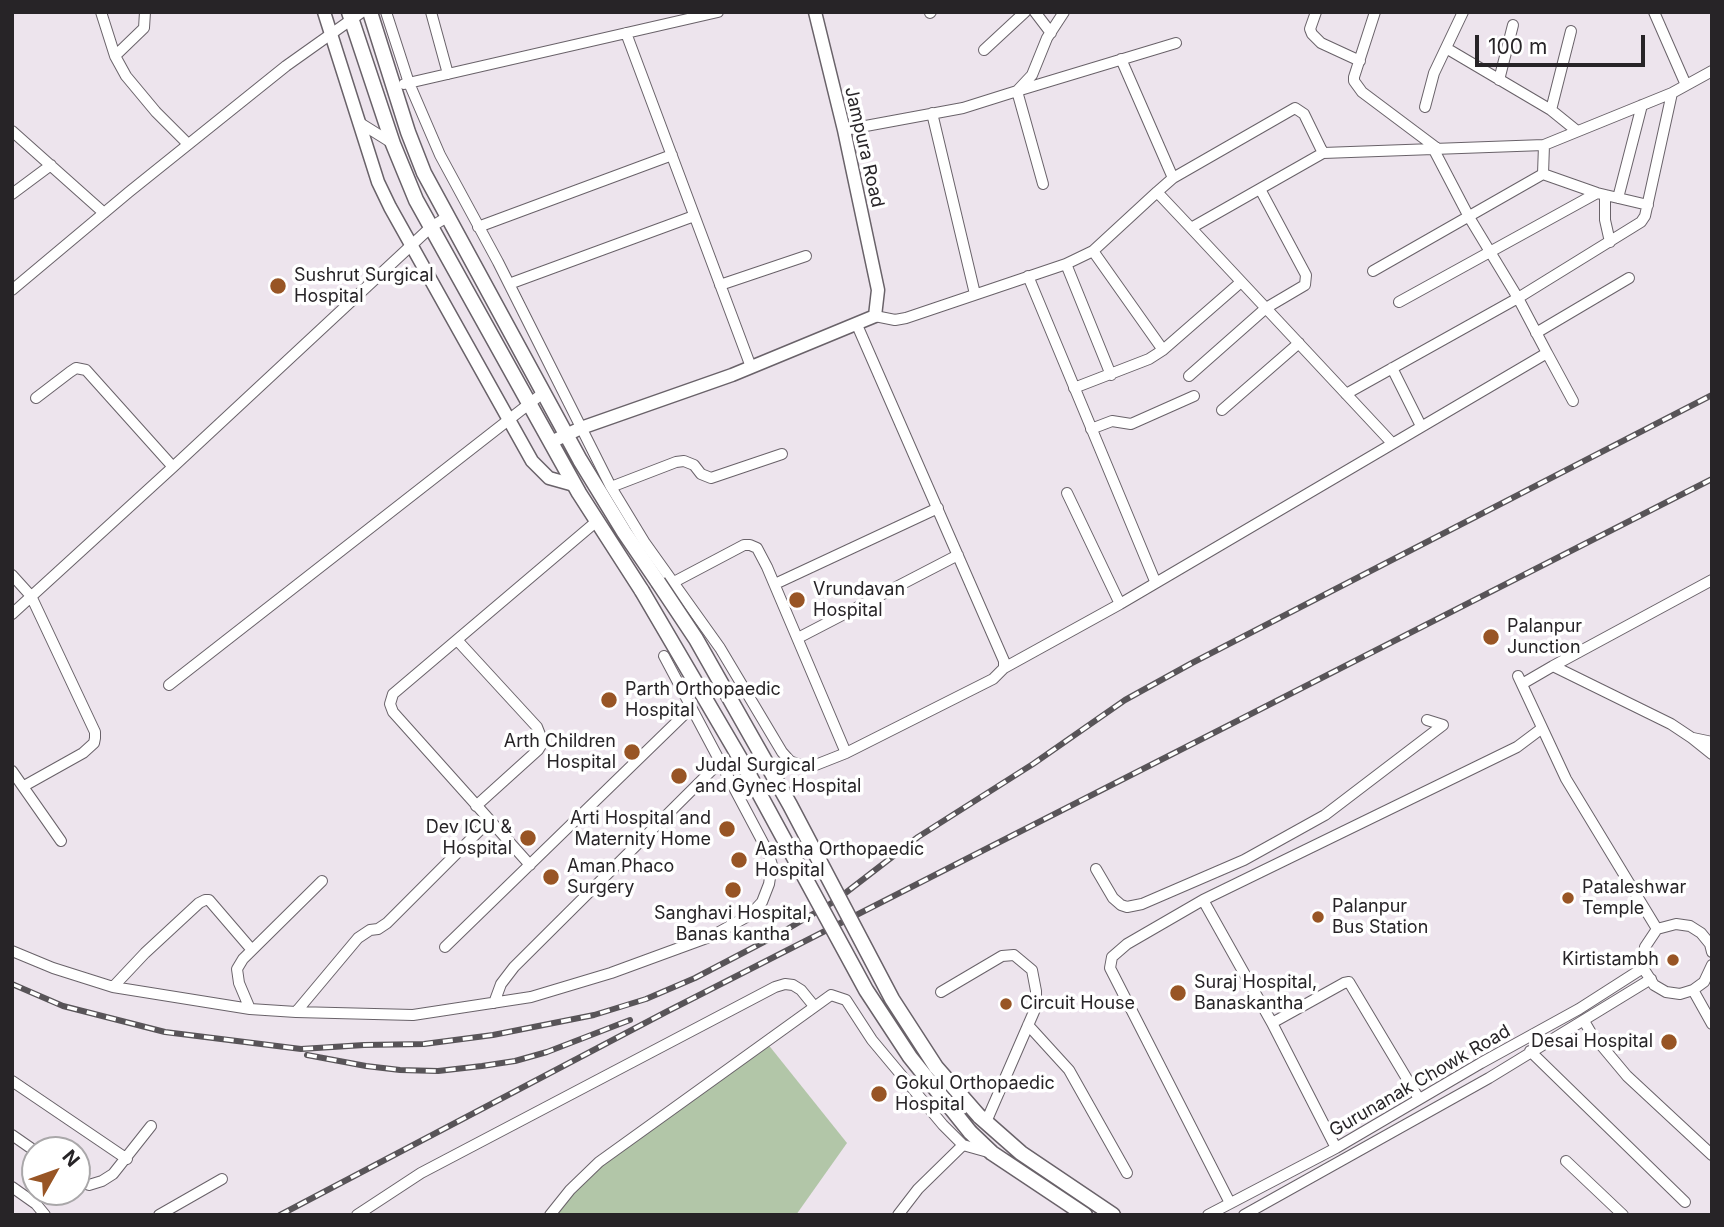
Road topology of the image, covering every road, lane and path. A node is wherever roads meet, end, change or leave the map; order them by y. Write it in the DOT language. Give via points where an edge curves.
graph roads {
  1 [pos="101,12"];
  2 [pos="145,12"];
  3 [pos="324,12"];
  4 [pos="370,12"];
  5 [pos="386,12"];
  6 [pos="431,12"];
  7 [pos="718,12"];
  8 [pos="815,12"];
  9 [pos="1025,12"];
  10 [pos="1035,12"];
  11 [pos="1064,12"];
  12 [pos="1316,12"];
  13 [pos="1375,12"];
  14 [pos="1463,12"];
  15 [pos="1654,12"];
  16 [pos="354,15"];
  17 [pos="1513,25"];
  18 [pos="1571,31"];
  19 [pos="626,33"];
  20 [pos="1051,33"];
  21 [pos="331,34"];
  22 [pos="1176,43"];
  23 [pos="1447,48"];
  24 [pos="984,50"];
  25 [pos="116,56"];
  26 [pos="1121,59"];
  27 [pos="1360,61"];
  28 [pos="1712,71"];
  29 [pos="449,74"];
  30 [pos="1499,80"];
  31 [pos="409,83"];
  32 [pos="1686,85"];
  33 [pos="394,87"];
  34 [pos="1017,91"];
  35 [pos="1672,93"];
  36 [pos="1642,105"];
  37 [pos="1424,107"];
  38 [pos="1551,110"];
  39 [pos="932,113"];
  40 [pos="360,123"];
  41 [pos="844,130"];
  42 [pos="12,131"];
  43 [pos="1577,131"];
  44 [pos="188,144"];
  45 [pos="393,144"];
  46 [pos="1544,145"];
  47 [pos="1436,150"];
  48 [pos="1323,153"];
  49 [pos="671,155"];
  50 [pos="51,165"];
  51 [pos="1543,174"];
  52 [pos="1172,178"];
  53 [pos="1043,184"];
  54 [pos="1260,188"];
  55 [pos="1157,192"];
  56 [pos="12,194"];
  57 [pos="1601,194"];
  58 [pos="1618,198"];
  59 [pos="1648,205"];
  60 [pos="104,214"];
  61 [pos="695,216"];
  62 [pos="1469,216"];
  63 [pos="447,217"];
  64 [pos="431,227"];
  65 [pos="478,227"];
  66 [pos="1191,228"];
  67 [pos="1610,242"];
  68 [pos="411,245"];
  69 [pos="1093,251"];
  70 [pos="1490,252"];
  71 [pos="806,256"];
  72 [pos="1066,264"];
  73 [pos="1373,271"];
  74 [pos="1028,276"];
  75 [pos="1629,278"];
  76 [pos="1241,282"];
  77 [pos="509,284"];
  78 [pos="720,285"];
  79 [pos="12,290"];
  80 [pos="975,295"];
  81 [pos="1518,298"];
  82 [pos="1399,302"];
  83 [pos="1266,308"];
  84 [pos="875,316"];
  85 [pos="857,325"];
  86 [pos="1536,333"];
  87 [pos="1298,343"];
  88 [pos="1163,350"];
  89 [pos="1547,353"];
  90 [pos="751,367"];
  91 [pos="1392,368"];
  92 [pos="1111,375"];
  93 [pos="1189,376"];
  94 [pos="1074,388"];
  95 [pos="543,393"];
  96 [pos="1346,394"];
  97 [pos="1194,396"];
  98 [pos="36,397"];
  99 [pos="1573,401"];
  100 [pos="530,403"];
  101 [pos="1222,410"];
  102 [pos="508,420"];
  103 [pos="1421,426"];
  104 [pos="581,428"];
  105 [pos="1091,429"];
  106 [pos="567,436"];
  107 [pos="551,442"];
  108 [pos="1392,443"];
  109 [pos="782,454"];
  110 [pos="173,467"];
  111 [pos="574,485"];
  112 [pos="611,487"];
  113 [pos="1067,493"];
  114 [pos="938,508"];
  115 [pos="597,521"];
  116 [pos="958,555"];
  117 [pos="12,575"];
  118 [pos="1712,580"];
  119 [pos="1155,581"];
  120 [pos="674,582"];
  121 [pos="775,584"];
  122 [pos="31,596"];
  123 [pos="1120,604"];
  124 [pos="12,614"];
  125 [pos="798,638"];
  126 [pos="457,640"];
  127 [pos="664,656"];
  128 [pos="1553,666"];
  129 [pos="1004,668"];
  130 [pos="169,685"];
  131 [pos="691,708"];
  132 [pos="1427,720"];
  133 [pos="1541,729"];
  134 [pos="1692,738"];
  135 [pos="1712,742"];
  136 [pos="846,753"];
  137 [pos="1712,754"];
  138 [pos="720,762"];
  139 [pos="12,771"];
  140 [pos="24,786"];
  141 [pos="476,806"];
  142 [pos="489,821"];
  143 [pos="61,841"];
  144 [pos="530,865"];
  145 [pos="1096,869"];
  146 [pos="322,881"];
  147 [pos="1203,900"];
  148 [pos="1657,929"];
  149 [pos="1711,946"];
  150 [pos="445,947"];
  151 [pos="252,950"];
  152 [pos="12,951"];
  153 [pos="1712,965"];
  154 [pos="1643,968"];
  155 [pos="1651,979"];
  156 [pos="113,986"];
  157 [pos="1693,990"];
  158 [pos="941,992"];
  159 [pos="494,1003"];
  160 [pos="814,1006"];
  161 [pos="250,1009"];
  162 [pos="296,1012"];
  163 [pos="1584,1021"];
  164 [pos="1272,1023"];
  165 [pos="1712,1024"];
  166 [pos="1028,1025"];
  167 [pos="1531,1051"];
  168 [pos="12,1082"];
  169 [pos="1419,1099"];
  170 [pos="983,1119"];
  171 [pos="151,1126"];
  172 [pos="967,1139"];
  173 [pos="1336,1147"];
  174 [pos="1712,1155"];
  175 [pos="127,1159"];
  176 [pos="1566,1161"];
  177 [pos="1126,1173"];
  178 [pos="222,1179"];
  179 [pos="91,1184"];
  180 [pos="12,1187"];
  181 [pos="1685,1202"];
  182 [pos="1230,1203"];
  183 [pos="45,1215"];
  184 [pos="159,1215"];
  185 [pos="357,1215"];
  186 [pos="551,1215"];
  187 [pos="898,1215"];
  188 [pos="1085,1215"];
  189 [pos="1113,1215"];
  190 [pos="1208,1215"];
  191 [pos="1244,1215"];
  192 [pos="1623,1215"];
  1 -- 25 [label="street"];
  2 -- 25 [label="street" via="144,28"];
  3 -- 21 [label="street"];
  4 -- 33 [label="main road"];
  5 -- 31 [label="street"];
  6 -- 29 [label="street"];
  7 -- 19 [label="street"];
  8 -- 41 [label="street, Jampura Road"];
  9 -- 24 [label="street"];
  10 -- 20 [label="street"];
  11 -- 20 [label="street"];
  12 -- 27 [label="street" via="1312,34"];
  13 -- 27 [label="street"];
  14 -- 23 [label="street"];
  15 -- 32 [label="street"];
  16 -- 21 [label="street"];
  16 -- 45 [label="main road"];
  17 -- 30 [label="street"];
  18 -- 38 [label="street"];
  19 -- 29 [label="street"];
  19 -- 49 [label="street"];
  20 -- 34 [label="street" via="1032,75"];
  21 -- 40 [label="street"];
  21 -- 44 [label="street"];
  22 -- 26 [label="street"];
  23 -- 30 [label="street"];
  23 -- 37 [label="street"];
  25 -- 44 [label="street" via="138,93"];
  26 -- 34 [label="street"];
  26 -- 52 [label="street"];
  27 -- 47 [label="street" via="1354,81 1362,92"];
  28 -- 32 [label="street"];
  29 -- 31 [label="street"];
  30 -- 38 [label="street"];
  31 -- 33 [label="street"];
  31 -- 65 [label="street"];
  32 -- 35 [label="street"];
  33 -- 63 [label="main road" via="424,173"];
  34 -- 39 [label="street"];
  34 -- 53 [label="street"];
  35 -- 36 [label="street"];
  35 -- 59 [label="street"];
  36 -- 43 [label="street"];
  36 -- 58 [label="street"];
  38 -- 43 [label="street"];
  39 -- 41 [label="street"];
  39 -- 80 [label="street"];
  40 -- 45 [label="street"];
  40 -- 68 [label="street" via="378,182"];
  41 -- 84 [label="street, Jampura Road" via="878,290"];
  42 -- 50 [label="street"];
  43 -- 46 [label="street"];
  44 -- 60 [label="street"];
  45 -- 64 [label="main road"];
  46 -- 47 [label="street"];
  46 -- 51 [label="street"];
  47 -- 48 [label="street"];
  47 -- 62 [label="street"];
  48 -- 52 [label="street" via="1304,114 1296,108"];
  48 -- 54 [label="street"];
  49 -- 61 [label="street"];
  49 -- 65 [label="street"];
  50 -- 56 [label="street"];
  50 -- 60 [label="street"];
  51 -- 57 [label="street"];
  51 -- 62 [label="street"];
  52 -- 55 [label="street"];
  54 -- 66 [label="street"];
  54 -- 83 [label="street" via="1306,275 1299,290"];
  55 -- 66 [label="street"];
  55 -- 69 [label="street"];
  57 -- 58 [label="street"];
  57 -- 67 [label="street"];
  57 -- 70 [label="street"];
  58 -- 59 [label="street"];
  59 -- 67 [label="street" via="1641,222"];
  60 -- 79 [label="street"];
  61 -- 77 [label="street"];
  61 -- 78 [label="street"];
  62 -- 70 [label="street"];
  62 -- 73 [label="street"];
  63 -- 64 [label="street"];
  63 -- 95 [label="main road"];
  64 -- 68 [label="street"];
  64 -- 100 [label="main road"];
  65 -- 77 [label="street"];
  66 -- 76 [label="street"];
  67 -- 81 [label="street"];
  68 -- 102 [label="street"];
  68 -- 110 [label="street"];
  69 -- 72 [label="street"];
  69 -- 88 [label="street"];
  70 -- 81 [label="street"];
  70 -- 82 [label="street"];
  71 -- 78 [label="street"];
  72 -- 74 [label="street"];
  72 -- 92 [label="street"];
  74 -- 80 [label="street"];
  74 -- 94 [label="street"];
  75 -- 86 [label="street"];
  76 -- 83 [label="street"];
  76 -- 88 [label="street"];
  77 -- 104 [label="street"];
  78 -- 90 [label="street"];
  80 -- 84 [label="street" via="906,318"];
  81 -- 86 [label="street"];
  81 -- 91 [label="street"];
  83 -- 87 [label="street"];
  83 -- 93 [label="street"];
  84 -- 85 [label="street"];
  85 -- 90 [label="street"];
  85 -- 114 [label="street"];
  86 -- 89 [label="street"];
  87 -- 96 [label="street"];
  87 -- 101 [label="street"];
  88 -- 92 [label="street"];
  89 -- 99 [label="street"];
  89 -- 103 [label="street"];
  90 -- 104 [label="street"];
  91 -- 96 [label="street"];
  91 -- 103 [label="street"];
  92 -- 94 [label="street"];
  94 -- 105 [label="street"];
  95 -- 100 [label="street"];
  95 -- 106 [label="main road"];
  96 -- 108 [label="street"];
  97 -- 105 [label="street" via="1131,424 1112,421"];
  98 -- 110 [label="street" via="76,368 86,370"];
  100 -- 102 [label="street"];
  100 -- 107 [label="main road"];
  102 -- 111 [label="street" via="542,473"];
  102 -- 130 [label="street"];
  103 -- 108 [label="street"];
  104 -- 106 [label="street"];
  104 -- 112 [label="street"];
  105 -- 119 [label="street"];
  106 -- 107 [label="street"];
  106 -- 170 [label="main road, bridge" via="624,533 695,639 790,805 892,999 936,1067"];
  107 -- 111 [label="main road"];
  108 -- 119 [label="street"];
  109 -- 112 [label="street" via="711,478 694,465 676,462"];
  110 -- 122 [label="street"];
  111 -- 115 [label="main road"];
  112 -- 120 [label="street"];
  113 -- 123 [label="street"];
  114 -- 116 [label="street"];
  114 -- 121 [label="street"];
  115 -- 126 [label="street"];
  115 -- 172 [label="main road, bridge" via="741,760 866,990"];
  116 -- 125 [label="street"];
  116 -- 129 [label="street"];
  117 -- 122 [label="street"];
  118 -- 128 [label="street"];
  119 -- 123 [label="street"];
  120 -- 121 [label="street" via="750,545 757,548"];
  120 -- 136 [label="street" via="790,761 808,768"];
  121 -- 125 [label="street"];
  122 -- 124 [label="street"];
  122 -- 140 [label="street" via="95,738 83,753"];
  123 -- 129 [label="street"];
  125 -- 136 [label="street"];
  126 -- 141 [label="street" via="537,727 543,742"];
  126 -- 141 [label="street" via="393,694 390,704"];
  127 -- 131 [label="street"];
  128 -- 133 [label="street" via="1520,680"];
  128 -- 134 [label="street"];
  129 -- 136 [label="street" via="993,679"];
  131 -- 138 [label="street"];
  131 -- 144 [label="street"];
  132 -- 145 [label="street" via="1443,725 1325,815 1244,860 1142,904 1127,906 1113,898"];
  133 -- 147 [label="street" via="1517,747"];
  133 -- 148 [label="street"];
  134 -- 135 [label="street"];
  134 -- 137 [label="street"];
  138 -- 159 [label="street" via="514,967"];
  138 -- 159 [label="street" via="772,865 762,902 750,915 712,936 611,973"];
  139 -- 140 [label="street"];
  140 -- 143 [label="street"];
  141 -- 142 [label="street"];
  142 -- 144 [label="street"];
  142 -- 162 [label="street" via="387,923 358,938"];
  144 -- 150 [label="street"];
  146 -- 151 [label="street"];
  147 -- 164 [label="street"];
  147 -- 182 [label="street" via="1117,950 1110,968"];
  148 -- 149 [label="street" via="1690,926"];
  148 -- 154 [label="street" via="1645,947"];
  151 -- 156 [label="street" via="205,900"];
  151 -- 161 [label="street" via="237,969"];
  152 -- 156 [label="street"];
  153 -- 157 [label="street" via="1704,982"];
  154 -- 155 [label="street"];
  154 -- 169 [label="street, Gurunanak Chowk Road"];
  155 -- 157 [label="street" via="1666,992"];
  155 -- 163 [label="street"];
  156 -- 161 [label="street"];
  157 -- 165 [label="street"];
  158 -- 166 [label="street" via="1002,956 1014,955 1032,970 1036,1007"];
  159 -- 162 [label="street" via="413,1015"];
  160 -- 172 [label="street" via="831,995 846,1000 894,1069 943,1125"];
  160 -- 185 [label="street" via="793,985 775,987 421,1173"];
  160 -- 186 [label="street" via="599,1162"];
  161 -- 162 [label="street"];
  163 -- 167 [label="street"];
  163 -- 174 [label="street" via="1627,1076"];
  164 -- 169 [label="street" via="1349,982"];
  164 -- 173 [label="street"];
  166 -- 170 [label="street"];
  166 -- 177 [label="street" via="1069,1070"];
  167 -- 181 [label="street"];
  167 -- 191 [label="street"];
  168 -- 175 [label="street"];
  169 -- 173 [label="street, Gurunanak Chowk Road"];
  170 -- 189 [label="main road" via="1021,1153"];
  171 -- 175 [label="street"];
  172 -- 187 [label="street"];
  172 -- 188 [label="main road"];
  173 -- 182 [label="street, Gurunanak Chowk Road"];
  175 -- 179 [label="street" via="102,1181"];
  176 -- 192 [label="street"];
  178 -- 184 [label="street"];
  180 -- 183 [label="street"];
  182 -- 190 [label="street, Gurunanak Chowk Road"];
}
